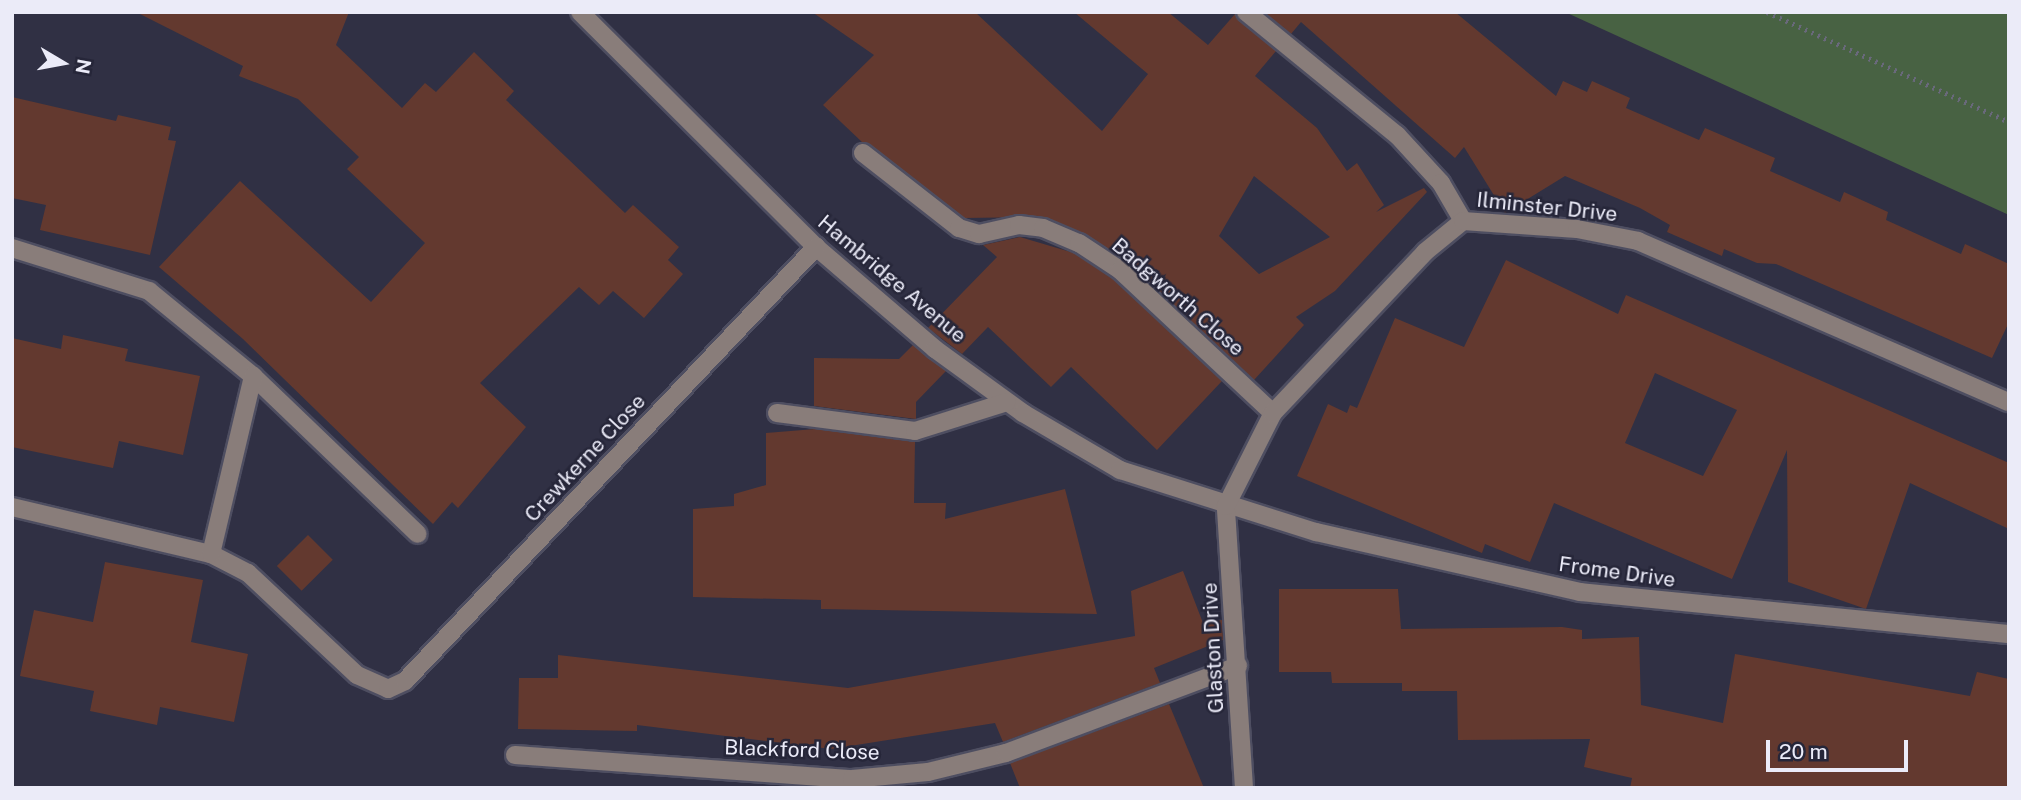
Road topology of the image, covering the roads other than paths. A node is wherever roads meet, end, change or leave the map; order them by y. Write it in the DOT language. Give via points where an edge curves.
graph roads {
  1 [pos="580,12"];
  2 [pos="1246,12"];
  3 [pos="863,153"];
  4 [pos="1462,221"];
  5 [pos="816,247"];
  6 [pos="12,248"];
  7 [pos="253,376"];
  8 [pos="1007,402"];
  9 [pos="2009,402"];
  10 [pos="1273,412"];
  11 [pos="777,413"];
  12 [pos="1226,506"];
  13 [pos="12,508"];
  14 [pos="418,534"];
  15 [pos="211,554"];
  16 [pos="2009,634"];
  17 [pos="1238,666"];
  18 [pos="515,755"];
  19 [pos="1244,788"];
  1 -- 5 [label="street, Hambridge Avenue"];
  2 -- 4 [label="street" via="1397,135 1441,183"];
  3 -- 10 [label="street, Badgworth Close" via="959,228 979,234 1018,225 1043,228 1079,243 1120,270"];
  4 -- 9 [label="street, Ilminster Drive" via="1577,229 1638,241"];
  4 -- 10 [label="street, Ilminster Drive" via="1424,252"];
  5 -- 8 [label="street, Hambridge Avenue"];
  5 -- 15 [label="street, Crewkerne Close" via="405,681 381,689 357,676 248,573"];
  6 -- 7 [label="street" via="149,291"];
  7 -- 14 [label="street"];
  7 -- 15 [label="street"];
  8 -- 11 [label="street" via="915,431"];
  8 -- 12 [label="street, Hambridge Avenue" via="1120,470"];
  10 -- 12 [label="street, Ilminster Drive"];
  12 -- 16 [label="street, Frome Drive" via="1580,592"];
  12 -- 17 [label="street, Glaston Drive"];
  13 -- 15 [label="street"];
  17 -- 18 [label="street, Blackford Close" via="1006,753 928,772 852,779"];
  17 -- 19 [label="street, Glaston Drive"];
}
